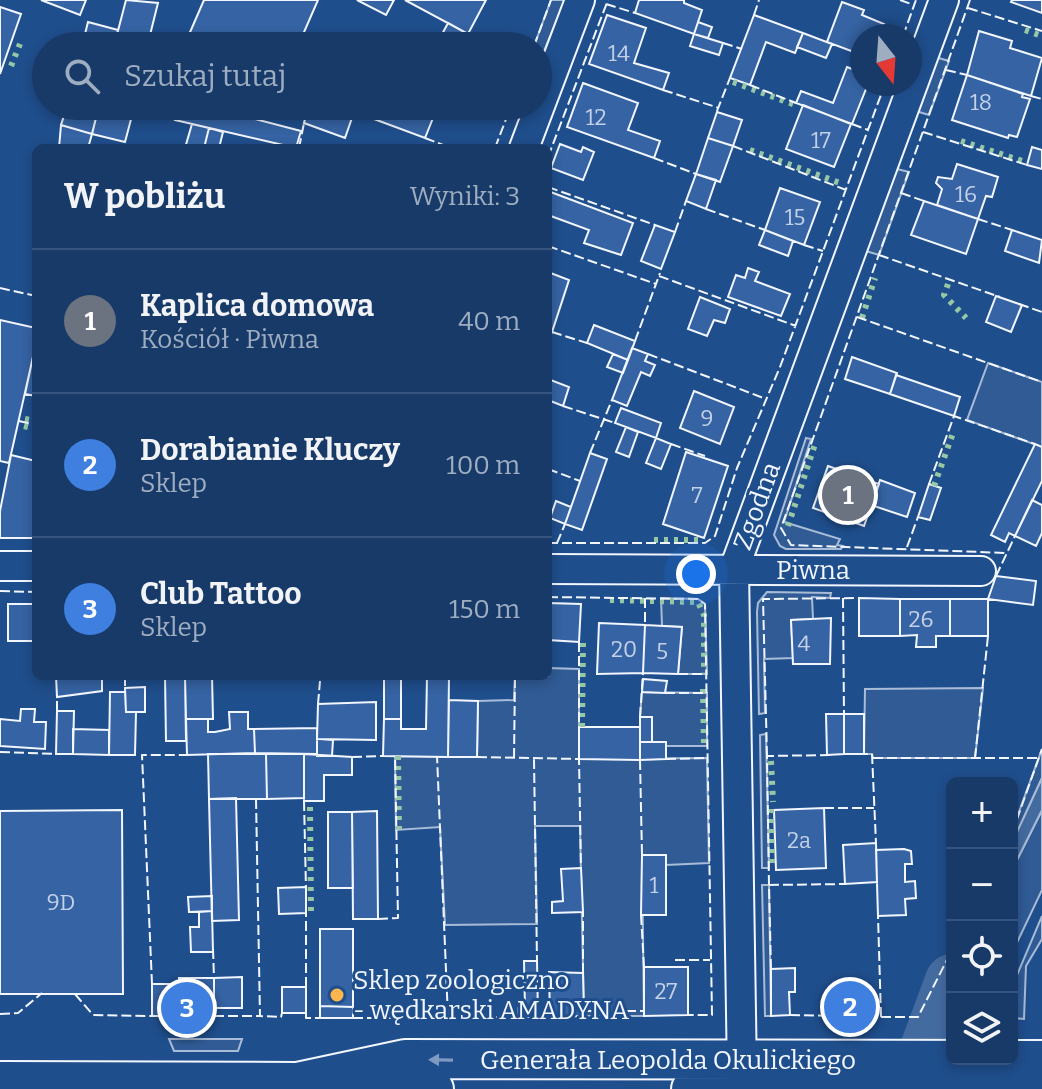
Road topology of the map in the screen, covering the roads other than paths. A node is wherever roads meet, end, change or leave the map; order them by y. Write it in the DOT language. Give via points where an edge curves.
graph roads {
  1 [pos="580,0"];
  2 [pos="944,0"];
  3 [pos="552,74"];
  4 [pos="535,120"];
  5 [pos="526,144"];
  6 [pos="0,566"];
  7 [pos="32,566"];
  8 [pos="552,569"];
  9 [pos="734,569"];
  10 [pos="981,571"];
  11 [pos="1042,1060"];
  12 [pos="880,1073"];
  13 [pos="939,1073"];
  14 [pos="742,1074"];
  15 [pos="0,1081"];
  16 [pos="297,1082"];
  17 [pos="1042,1088"];
  18 [pos="434,1089"];
  19 [pos="691,1089"];
  1 -- 3 [label="street"];
  2 -- 9 [label="street, Zgodna"];
  4 -- 5 [label="street"];
  6 -- 7 [label="street"];
  8 -- 9 [label="street, Piwna"];
  9 -- 10 [label="street, Piwna"];
  9 -- 14 [label="street, Zgodna"];
  11 -- 13 [label="main road, Generała Leopolda Okulickiego"];
  12 -- 13 [label="main road, Generała Leopolda Okulickiego"];
  12 -- 14 [label="main road, Generała Leopolda Okulickiego"];
  13 -- 17 [label="main road, Generała Leopolda Okulickiego"];
  14 -- 16 [label="main road, Generała Leopolda Okulickiego, one-way" via="405,1059"];
  14 -- 19 [label="main road, Generała Leopolda Okulickiego"];
  15 -- 16 [label="main road, Generała Leopolda Okulickiego"];
  16 -- 18 [label="main road, Generała Leopolda Okulickiego"];
}
